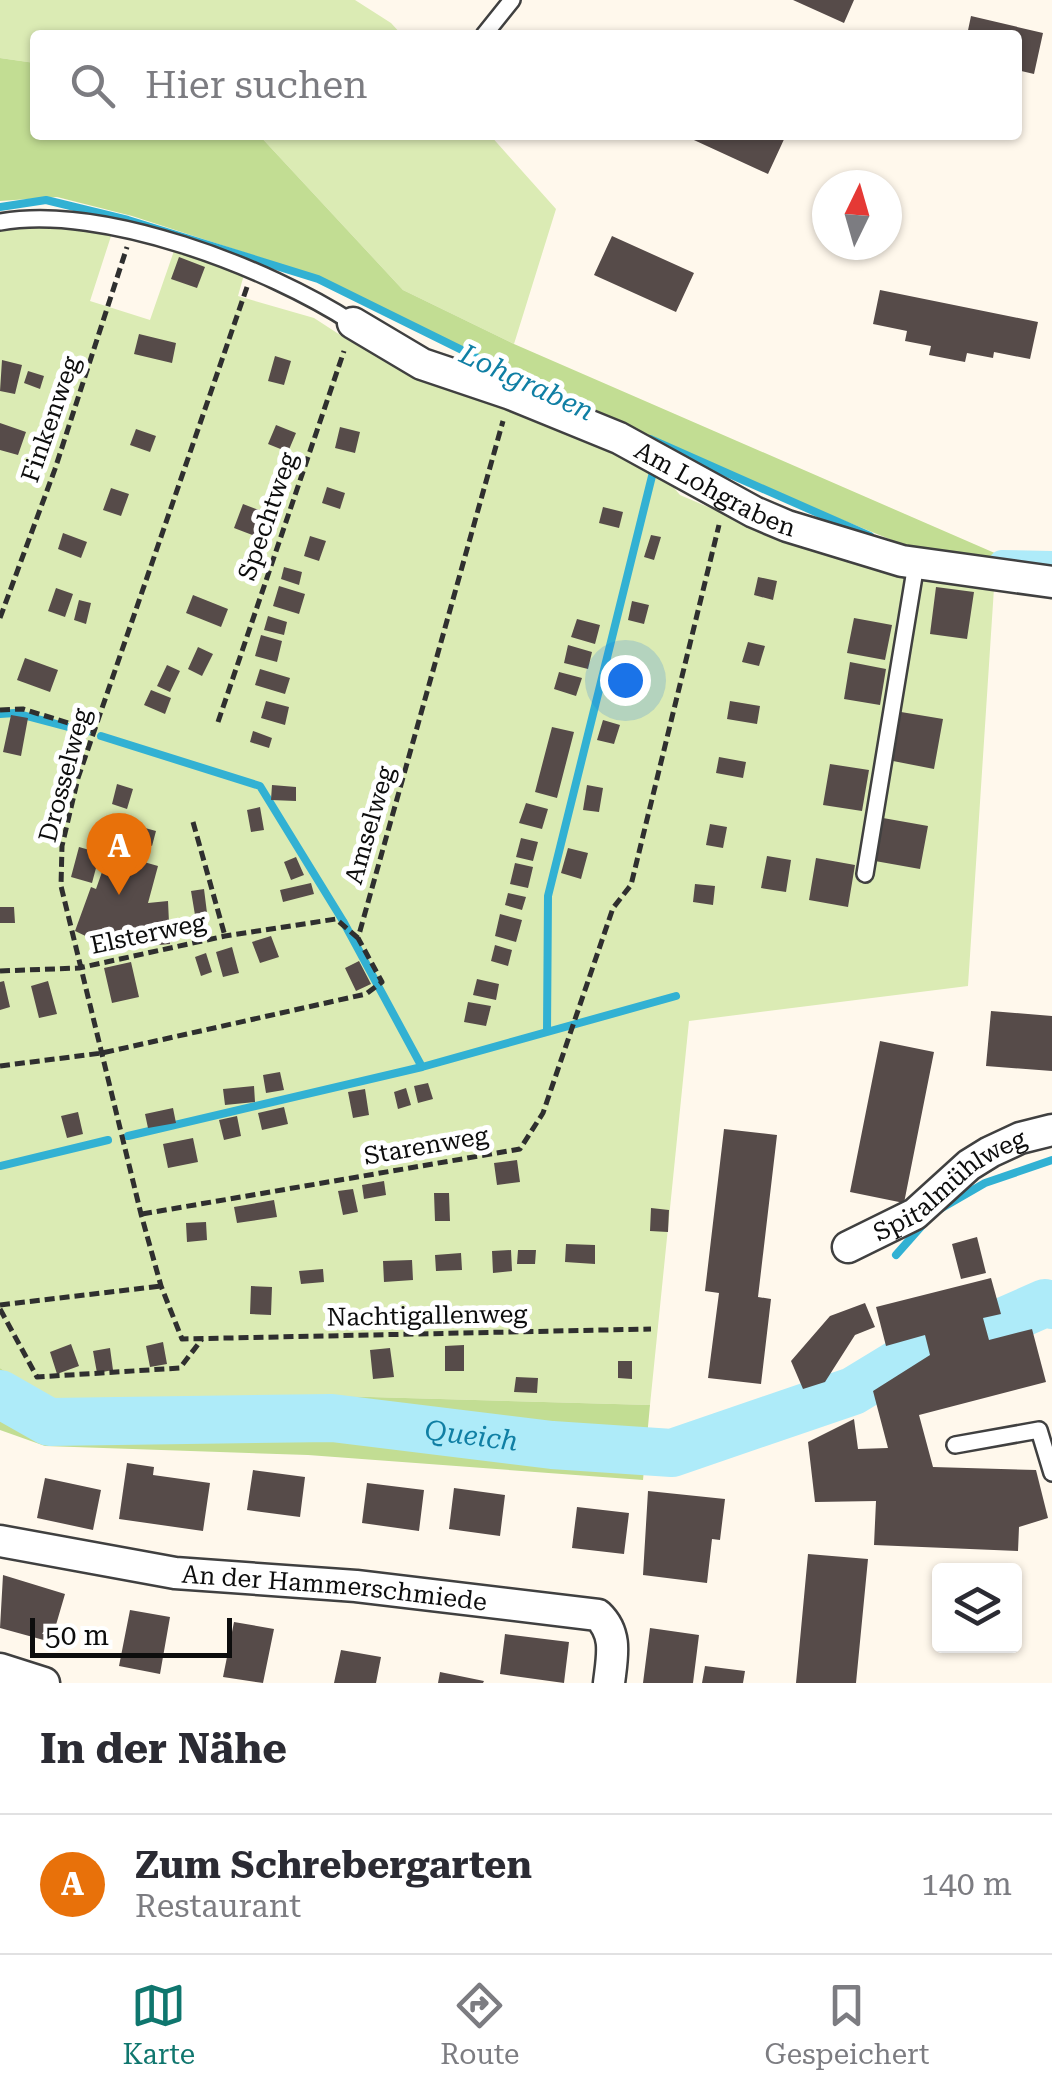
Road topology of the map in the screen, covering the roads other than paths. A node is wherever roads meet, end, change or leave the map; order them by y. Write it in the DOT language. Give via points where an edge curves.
graph roads {
  1 [pos="512,0"];
  2 [pos="488,30"];
  3 [pos="0,222"];
  4 [pos="353,323"];
  5 [pos="916,564"];
  6 [pos="1052,582"];
  7 [pos="865,874"];
  8 [pos="1052,1130"];
  9 [pos="848,1247"];
  10 [pos="956,1445"];
  11 [pos="1052,1473"];
  12 [pos="0,1541"];
  13 [pos="0,1669"];
  14 [pos="44,1683"];
  15 [pos="609,1683"];
  1 -- 2 [label="lane"];
  3 -- 4 [label="lane, Am Lohgraben" via="52,217 132,231 253,270"];
  4 -- 5 [label="street, Am Lohgraben" via="422,364 619,438 786,526"];
  5 -- 6 [label="street, Am Lohgraben"];
  5 -- 7 [label="lane"];
  8 -- 9 [label="street, Spitalmühlweg" via="990,1152 915,1214"];
  10 -- 11 [label="lane" via="1039,1430"];
  12 -- 15 [label="street, An der Hammerschmiede" via="175,1573 598,1615 613,1639"];
  13 -- 14 [label="street"];
}
